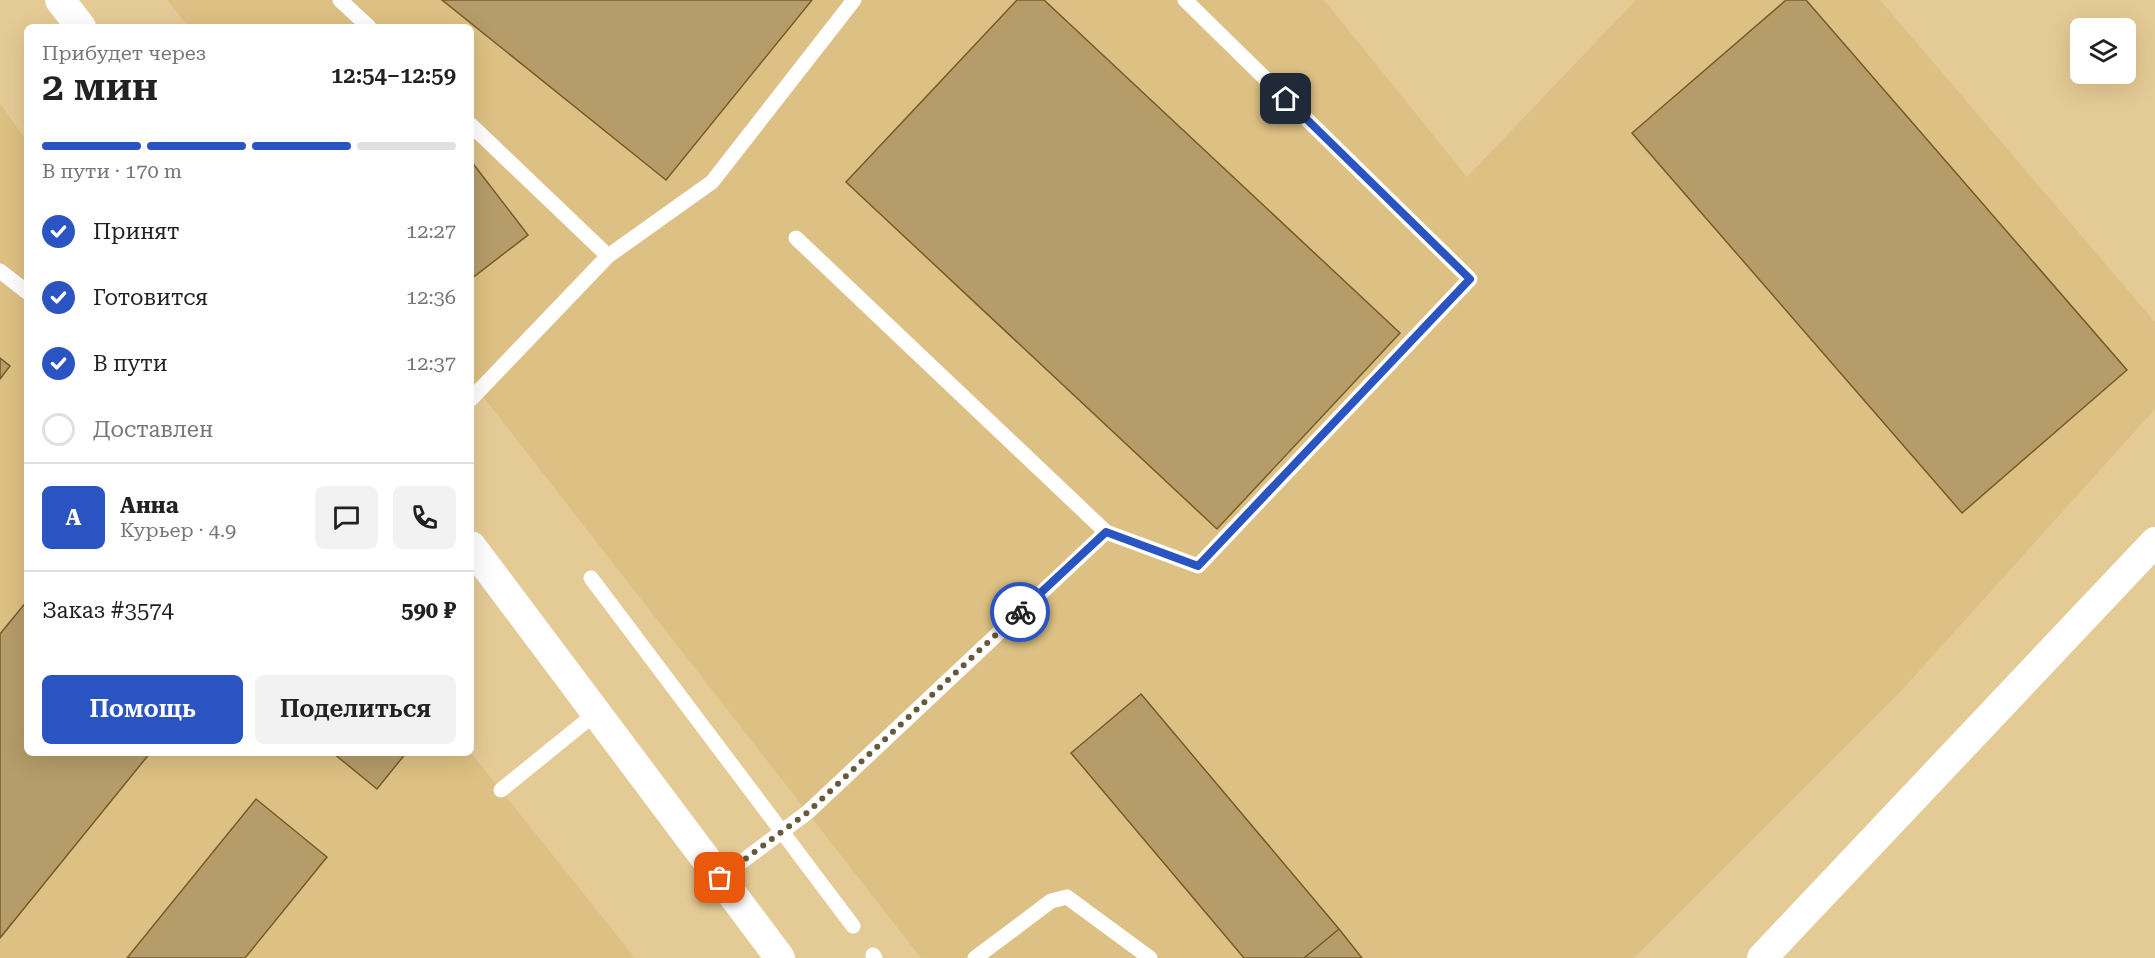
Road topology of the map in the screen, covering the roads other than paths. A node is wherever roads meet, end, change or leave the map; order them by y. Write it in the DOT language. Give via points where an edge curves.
graph roads {
  1 [pos="60,0"];
  2 [pos="340,0"];
  3 [pos="854,0"];
  4 [pos="1185,0"];
  5 [pos="79,24"];
  6 [pos="366,24"];
  7 [pos="474,128"];
  8 [pos="795,238"];
  9 [pos="608,256"];
  10 [pos="0,271"];
  11 [pos="24,290"];
  12 [pos="474,396"];
  13 [pos="1106,532"];
  14 [pos="2155,542"];
  15 [pos="474,550"];
  16 [pos="591,578"];
  17 [pos="596,713"];
  18 [pos="501,790"];
  19 [pos="781,832"];
  20 [pos="720,878"];
  21 [pos="853,926"];
  22 [pos="780,958"];
  23 [pos="975,958"];
  24 [pos="1150,958"];
  25 [pos="1762,958"];
  1 -- 5 [label="street"];
  2 -- 6 [label="lane"];
  3 -- 9 [label="lane" via="712,182"];
  4 -- 13 [label="lane" via="1470,279 1198,566"];
  7 -- 9 [label="lane"];
  8 -- 13 [label="lane"];
  9 -- 12 [label="lane"];
  10 -- 11 [label="lane"];
  13 -- 19 [label="lane" via="808,812"];
  14 -- 25 [label="street"];
  15 -- 17 [label="street"];
  16 -- 19 [label="lane"];
  17 -- 18 [label="lane"];
  17 -- 20 [label="street"];
  19 -- 20 [label="lane"];
  19 -- 21 [label="lane"];
  20 -- 22 [label="street"];
  23 -- 24 [label="lane" via="1051,901 1067,897"];
}
